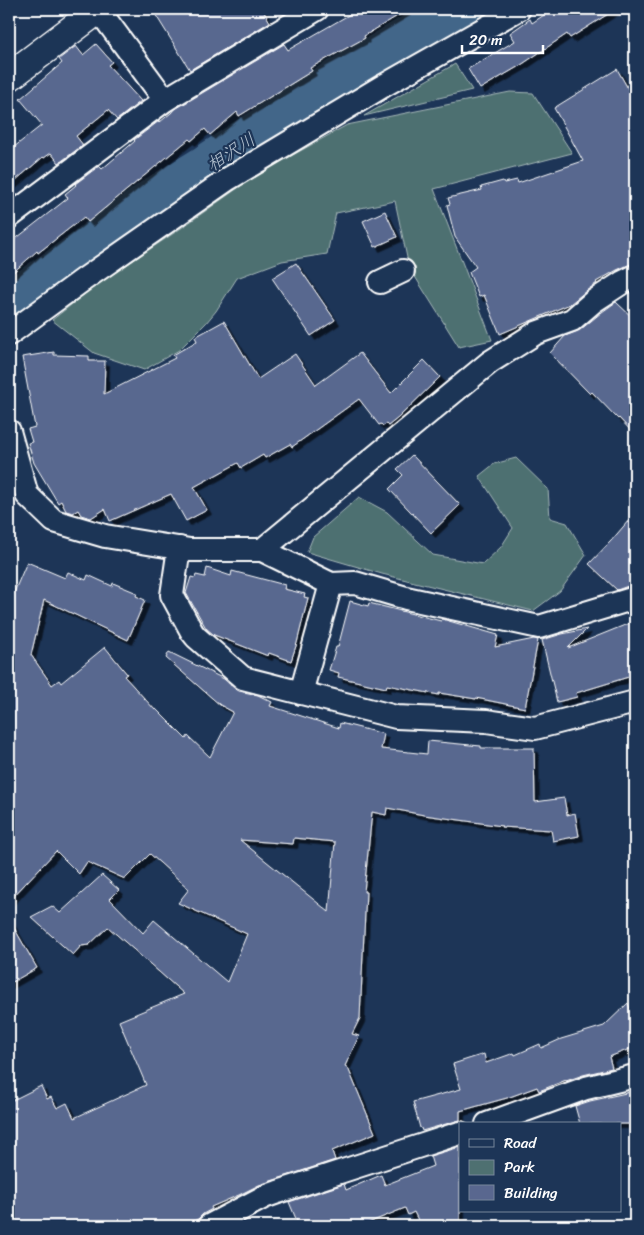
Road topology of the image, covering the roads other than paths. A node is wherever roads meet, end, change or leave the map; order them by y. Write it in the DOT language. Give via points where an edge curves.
graph roads {
  1 [pos="98,9"];
  2 [pos="317,9"];
  3 [pos="519,9"];
  4 [pos="9,77"];
  5 [pos="165,100"];
  6 [pos="9,217"];
  7 [pos="403,271"];
  8 [pos="635,276"];
  9 [pos="380,282"];
  10 [pos="9,334"];
  11 [pos="9,431"];
  12 [pos="179,548"];
  13 [pos="262,550"];
  14 [pos="331,584"];
  15 [pos="635,598"];
  16 [pos="301,692"];
  17 [pos="635,702"];
  18 [pos="635,1076"];
  19 [pos="492,1122"];
  20 [pos="459,1133"];
  21 [pos="209,1226"];
  1 -- 4 [label="street"];
  1 -- 5 [label="street"];
  2 -- 5 [label="street"];
  3 -- 10 [label="street" via="228,179"];
  5 -- 6 [label="street"];
  7 -- 9 [label="street"];
  8 -- 13 [label="street" via="594,301 572,320 536,333 490,362"];
  11 -- 12 [label="street" via="27,495 54,521 105,536"];
  12 -- 13 [label="street"];
  12 -- 16 [label="street" via="172,595 196,637 243,678"];
  13 -- 14 [label="street"];
  14 -- 15 [label="street" via="355,582 406,598 539,627"];
  14 -- 16 [label="street"];
  16 -- 17 [label="street" via="396,717 486,721 536,728"];
  18 -- 19 [label="street" via="586,1088"];
  20 -- 21 [label="street" via="264,1197"];
}
